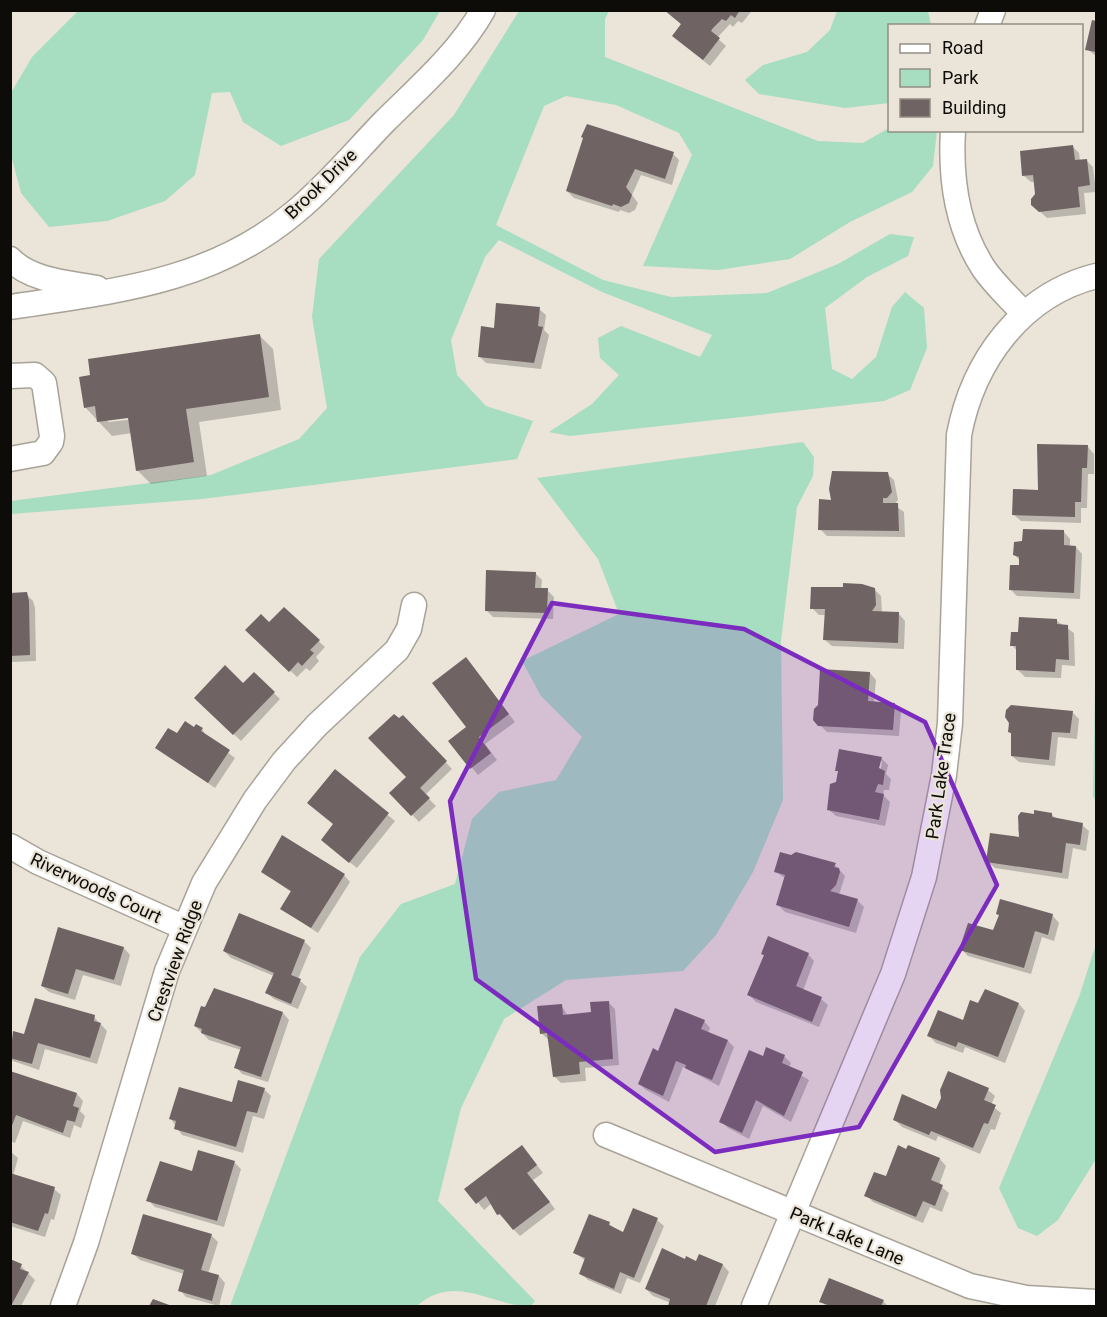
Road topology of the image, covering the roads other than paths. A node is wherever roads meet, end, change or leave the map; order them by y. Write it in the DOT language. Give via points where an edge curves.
graph roads {
  1 [pos="483,10"];
  2 [pos="953,132"];
  3 [pos="10,259"];
  4 [pos="1096,276"];
  5 [pos="114,291"];
  6 [pos="10,307"];
  7 [pos="1024,314"];
  8 [pos="10,376"];
  9 [pos="10,459"];
  10 [pos="414,605"];
  11 [pos="10,846"];
  12 [pos="183,927"];
  13 [pos="606,1135"];
  14 [pos="793,1214"];
  15 [pos="1096,1302"];
  16 [pos="63,1306"];
  17 [pos="754,1306"];
  1 -- 5 [label="street, Brook Drive" via="445,61 295,212 261,237 218,260 176,278"];
  2 -- 7 [label="street" via="954,189 964,229 985,270"];
  3 -- 5 [label="street, Brook Drive" via="48,279"];
  4 -- 7 [label="street, Park Lake Trace" via="1068,286"];
  5 -- 6 [label="street, Brook Drive"];
  7 -- 14 [label="street, Park Lake Trace" via="993,348 981,368 959,435 950,723 924,877 893,974"];
  8 -- 9 [label="street" via="34,375 44,383 52,436 43,453"];
  10 -- 12 [label="street, Crestview Ridge" via="409,628 397,650 317,725 255,800 223,849"];
  11 -- 12 [label="street, Riverwoods Court"];
  12 -- 16 [label="street, Crestview Ridge"];
  13 -- 14 [label="street, Park Lake Lane"];
  14 -- 15 [label="street, Park Lake Lane" via="970,1286 1026,1298"];
  14 -- 17 [label="street, Park Lake Trace"];
}
